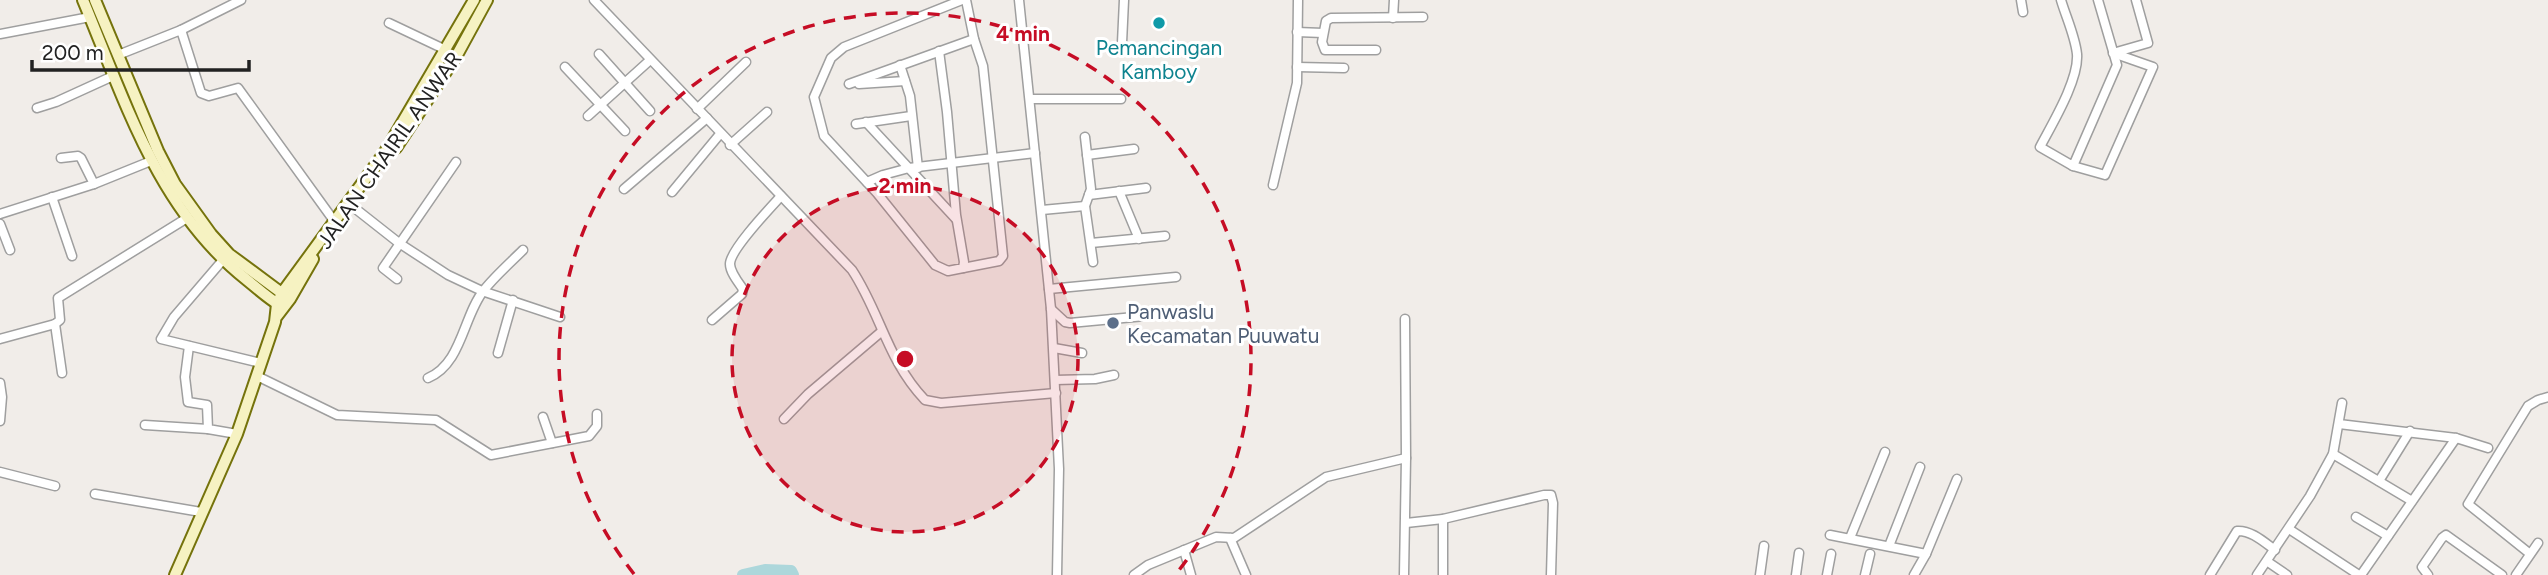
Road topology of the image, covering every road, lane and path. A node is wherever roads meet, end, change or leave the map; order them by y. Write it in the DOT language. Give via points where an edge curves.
graph roads {
  1 [pos="83,0"];
  2 [pos="95,0"];
  3 [pos="241,0"];
  4 [pos="474,0"];
  5 [pos="487,0"];
  6 [pos="964,0"];
  7 [pos="1019,0"];
  8 [pos="1124,0"];
  9 [pos="1298,0"];
  10 [pos="1394,0"];
  11 [pos="2021,0"];
  12 [pos="2061,0"];
  13 [pos="2098,0"];
  14 [pos="2136,0"];
  15 [pos="596,1"];
  16 [pos="2023,12"];
  17 [pos="90,17"];
  18 [pos="1423,17"];
  19 [pos="1393,18"];
  20 [pos="389,23"];
  21 [pos="181,30"];
  22 [pos="1297,32"];
  23 [pos="1323,33"];
  24 [pos="0,34"];
  25 [pos="974,39"];
  26 [pos="1122,43"];
  27 [pos="446,50"];
  28 [pos="1377,50"];
  29 [pos="939,51"];
  30 [pos="2113,53"];
  31 [pos="599,54"];
  32 [pos="118,55"];
  33 [pos="649,61"];
  34 [pos="746,62"];
  35 [pos="900,65"];
  36 [pos="565,67"];
  37 [pos="1297,67"];
  38 [pos="1344,68"];
  39 [pos="113,76"];
  40 [pos="905,81"];
  41 [pos="625,84"];
  42 [pos="1031,99"];
  43 [pos="1121,99"];
  44 [pos="601,105"];
  45 [pos="37,108"];
  46 [pos="697,108"];
  47 [pos="650,111"];
  48 [pos="767,112"];
  49 [pos="588,116"];
  50 [pos="911,116"];
  51 [pos="707,118"];
  52 [pos="625,131"];
  53 [pos="720,135"];
  54 [pos="1084,137"];
  55 [pos="730,145"];
  56 [pos="1134,149"];
  57 [pos="1035,153"];
  58 [pos="1087,155"];
  59 [pos="61,158"];
  60 [pos="991,158"];
  61 [pos="150,161"];
  62 [pos="456,162"];
  63 [pos="951,163"];
  64 [pos="2073,166"];
  65 [pos="913,168"];
  66 [pos="867,182"];
  67 [pos="94,184"];
  68 [pos="1273,185"];
  69 [pos="1146,188"];
  70 [pos="624,189"];
  71 [pos="1119,191"];
  72 [pos="672,192"];
  73 [pos="1089,195"];
  74 [pos="781,196"];
  75 [pos="52,197"];
  76 [pos="352,206"];
  77 [pos="1086,206"];
  78 [pos="1042,210"];
  79 [pos="0,214"];
  80 [pos="187,218"];
  81 [pos="956,219"];
  82 [pos="335,223"];
  83 [pos="0,225"];
  84 [pos="1166,236"];
  85 [pos="1139,239"];
  86 [pos="399,243"];
  87 [pos="1091,243"];
  88 [pos="10,250"];
  89 [pos="523,250"];
  90 [pos="72,256"];
  91 [pos="222,261"];
  92 [pos="1093,262"];
  93 [pos="963,268"];
  94 [pos="1175,277"];
  95 [pos="397,279"];
  96 [pos="1049,289"];
  97 [pos="482,291"];
  98 [pos="513,300"];
  99 [pos="282,304"];
  100 [pos="1051,309"];
  101 [pos="1145,316"];
  102 [pos="560,317"];
  103 [pos="1405,319"];
  104 [pos="712,320"];
  105 [pos="55,324"];
  106 [pos="881,332"];
  107 [pos="0,339"];
  108 [pos="189,346"];
  109 [pos="1054,348"];
  110 [pos="498,353"];
  111 [pos="1082,353"];
  112 [pos="261,363"];
  113 [pos="62,373"];
  114 [pos="1114,375"];
  115 [pos="257,376"];
  116 [pos="428,377"];
  117 [pos="1055,380"];
  118 [pos="0,383"];
  119 [pos="1056,393"];
  120 [pos="2548,397"];
  121 [pos="2342,403"];
  122 [pos="597,414"];
  123 [pos="543,417"];
  124 [pos="784,418"];
  125 [pos="0,421"];
  126 [pos="2339,424"];
  127 [pos="145,425"];
  128 [pos="208,429"];
  129 [pos="2410,431"];
  130 [pos="237,433"];
  131 [pos="2456,438"];
  132 [pos="552,443"];
  133 [pos="2488,448"];
  134 [pos="1885,452"];
  135 [pos="2333,454"];
  136 [pos="1406,457"];
  137 [pos="1920,467"];
  138 [pos="0,472"];
  139 [pos="1957,480"];
  140 [pos="2379,481"];
  141 [pos="55,486"];
  142 [pos="95,494"];
  143 [pos="2412,501"];
  144 [pos="201,512"];
  145 [pos="2356,517"];
  146 [pos="1443,519"];
  147 [pos="1406,523"];
  148 [pos="2289,529"];
  149 [pos="1830,535"];
  150 [pos="2388,536"];
  151 [pos="1230,538"];
  152 [pos="1850,538"];
  153 [pos="2538,543"];
  154 [pos="1764,546"];
  155 [pos="1889,546"];
  156 [pos="1184,550"];
  157 [pos="2275,550"];
  158 [pos="1799,553"];
  159 [pos="2529,553"];
  160 [pos="1831,554"];
  161 [pos="1870,554"];
  162 [pos="1926,554"];
  163 [pos="2268,562"];
  164 [pos="175,575"];
  165 [pos="1057,575"];
  166 [pos="1134,575"];
  167 [pos="1191,575"];
  168 [pos="1246,575"];
  169 [pos="1404,575"];
  170 [pos="1443,575"];
  171 [pos="1551,575"];
  172 [pos="1760,575"];
  173 [pos="1796,575"];
  174 [pos="1827,575"];
  175 [pos="1865,575"];
  176 [pos="1914,575"];
  177 [pos="2210,575"];
  178 [pos="2257,575"];
  179 [pos="2287,575"];
  180 [pos="2360,575"];
  181 [pos="2428,575"];
  182 [pos="2502,575"];
  183 [pos="2516,575"];
  1 -- 17 [label="main road"];
  2 -- 32 [label="main road"];
  3 -- 21 [label="street"];
  4 -- 27 [label="main road, JALAN CHAIRIL ANWAR"];
  5 -- 76 [label="main road, JALAN CHAIRIL ANWAR" via="457,55"];
  6 -- 25 [label="street"];
  6 -- 66 [label="street" via="848,44 831,58 814,97 820,126"];
  7 -- 42 [label="street"];
  8 -- 26 [label="street"];
  9 -- 22 [label="street"];
  10 -- 19 [label="street"];
  11 -- 16 [label="street"];
  12 -- 64 [label="street" via="2077,54 2075,69 2040,147"];
  13 -- 30 [label="street"];
  14 -- 30 [label="street" via="2148,43"];
  15 -- 33 [label="street"];
  17 -- 24 [label="street"];
  17 -- 39 [label="main road"];
  18 -- 19 [label="street"];
  19 -- 23 [label="street" via="1330,18"];
  20 -- 27 [label="street"];
  21 -- 32 [label="street"];
  21 -- 82 [label="street" via="201,93 209,96 238,88"];
  22 -- 23 [label="street"];
  22 -- 37 [label="street"];
  23 -- 28 [label="street" via="1325,50"];
  25 -- 29 [label="street"];
  25 -- 60 [label="street" via="982,66"];
  27 -- 82 [label="main road, JALAN CHAIRIL ANWAR" via="385,152"];
  29 -- 35 [label="street"];
  29 -- 63 [label="street"];
  30 -- 64 [label="street" via="2117,65"];
  30 -- 64 [label="street" via="2153,67 2105,175"];
  31 -- 41 [label="street"];
  32 -- 99 [label="main road" via="180,191 229,254"];
  33 -- 41 [label="street"];
  33 -- 46 [label="street"];
  34 -- 46 [label="street"];
  35 -- 40 [label="street"];
  35 -- 40 [label="street" via="849,85"];
  36 -- 44 [label="street"];
  37 -- 38 [label="street"];
  37 -- 68 [label="street" via="1295,96"];
  39 -- 45 [label="street"];
  39 -- 61 [label="main road"];
  40 -- 50 [label="street"];
  41 -- 44 [label="street"];
  41 -- 47 [label="street"];
  42 -- 43 [label="street"];
  42 -- 57 [label="street"];
  44 -- 49 [label="street"];
  44 -- 52 [label="street"];
  46 -- 51 [label="street"];
  48 -- 55 [label="street"];
  50 -- 65 [label="street"];
  50 -- 65 [label="street" via="861,123"];
  51 -- 53 [label="street"];
  51 -- 70 [label="street"];
  53 -- 55 [label="street"];
  53 -- 72 [label="street"];
  54 -- 58 [label="street"];
  55 -- 74 [label="street"];
  56 -- 58 [label="street"];
  57 -- 60 [label="street"];
  57 -- 78 [label="street"];
  58 -- 73 [label="street"];
  59 -- 67 [label="street" via="81,158"];
  60 -- 63 [label="street"];
  60 -- 93 [label="street" via="1002,259"];
  61 -- 67 [label="street"];
  61 -- 80 [label="main road"];
  62 -- 86 [label="street"];
  63 -- 65 [label="street"];
  63 -- 81 [label="street"];
  65 -- 66 [label="street"];
  65 -- 81 [label="street"];
  66 -- 93 [label="street" via="935,265 948,271"];
  67 -- 75 [label="street"];
  69 -- 71 [label="street"];
  71 -- 73 [label="street"];
  71 -- 85 [label="street"];
  73 -- 77 [label="street"];
  74 -- 104 [label="street" via="731,259 742,294"];
  74 -- 106 [label="street" via="852,270"];
  75 -- 79 [label="street"];
  75 -- 90 [label="street"];
  76 -- 82 [label="main road, JALAN CHAIRIL ANWAR"];
  76 -- 86 [label="street"];
  77 -- 78 [label="street"];
  77 -- 87 [label="street"];
  78 -- 96 [label="street"];
  80 -- 91 [label="main road"];
  80 -- 105 [label="street" via="58,298 60,320"];
  81 -- 93 [label="street"];
  82 -- 99 [label="main road, JALAN CHAIRIL ANWAR"];
  83 -- 88 [label="street"];
  84 -- 85 [label="street"];
  85 -- 87 [label="street"];
  86 -- 95 [label="street" via="383,268"];
  86 -- 97 [label="street"];
  87 -- 92 [label="street"];
  89 -- 97 [label="street"];
  91 -- 99 [label="main road"];
  91 -- 108 [label="street" via="161,337"];
  94 -- 96 [label="street"];
  96 -- 100 [label="street"];
  97 -- 98 [label="street"];
  97 -- 116 [label="street" via="454,351 441,370"];
  98 -- 102 [label="street"];
  98 -- 110 [label="street"];
  99 -- 112 [label="main road, JALAN CHAIRIL ANWAR"];
  100 -- 101 [label="street" via="1070,323"];
  100 -- 109 [label="street"];
  103 -- 136 [label="street"];
  105 -- 107 [label="street"];
  105 -- 113 [label="street"];
  106 -- 119 [label="street" via="899,369 925,400 941,403"];
  106 -- 124 [label="street"];
  108 -- 112 [label="street"];
  108 -- 128 [label="street" via="187,399 207,405"];
  109 -- 111 [label="street"];
  109 -- 117 [label="street"];
  112 -- 115 [label="main road, JALAN CHAIRIL ANWAR"];
  114 -- 117 [label="street"];
  115 -- 130 [label="main road, JALAN CHAIRIL ANWAR"];
  115 -- 132 [label="street" via="337,415 436,420 491,455"];
  117 -- 119 [label="street"];
  118 -- 125 [label="street"];
  119 -- 165 [label="street"];
  120 -- 159 [label="street" via="2528,406 2468,504"];
  121 -- 126 [label="street"];
  122 -- 132 [label="street" via="597,426 589,436"];
  123 -- 132 [label="street"];
  126 -- 129 [label="street"];
  126 -- 135 [label="street"];
  127 -- 128 [label="street"];
  128 -- 130 [label="street"];
  129 -- 131 [label="street"];
  129 -- 140 [label="street"];
  130 -- 144 [label="main road, JALAN CHAIRIL ANWAR"];
  131 -- 133 [label="street"];
  131 -- 143 [label="street"];
  134 -- 152 [label="street"];
  135 -- 140 [label="street"];
  135 -- 148 [label="street"];
  136 -- 147 [label="street"];
  136 -- 151 [label="street" via="1326,477"];
  137 -- 155 [label="street"];
  138 -- 141 [label="street"];
  139 -- 162 [label="street"];
  140 -- 143 [label="street"];
  142 -- 144 [label="street"];
  143 -- 150 [label="street"];
  144 -- 164 [label="main road, JALAN CHAIRIL ANWAR"];
  145 -- 150 [label="street"];
  146 -- 147 [label="street"];
  146 -- 170 [label="street"];
  146 -- 171 [label="street" via="1552,495"];
  147 -- 169 [label="street"];
  148 -- 157 [label="street"];
  148 -- 180 [label="street"];
  149 -- 152 [label="street"];
  150 -- 180 [label="street"];
  151 -- 156 [label="street" via="1216,537"];
  151 -- 168 [label="street"];
  152 -- 155 [label="street"];
  153 -- 159 [label="street"];
  154 -- 172 [label="street"];
  155 -- 162 [label="street"];
  156 -- 166 [label="street"];
  156 -- 167 [label="street"];
  157 -- 163 [label="street"];
  157 -- 177 [label="street" via="2251,534 2237,531"];
  158 -- 173 [label="street"];
  159 -- 183 [label="street"];
  160 -- 174 [label="street"];
  161 -- 175 [label="street"];
  162 -- 176 [label="street"];
  163 -- 178 [label="street"];
  163 -- 179 [label="street"];
  181 -- 182 [label="street" via="2422,567 2448,535"];
}
